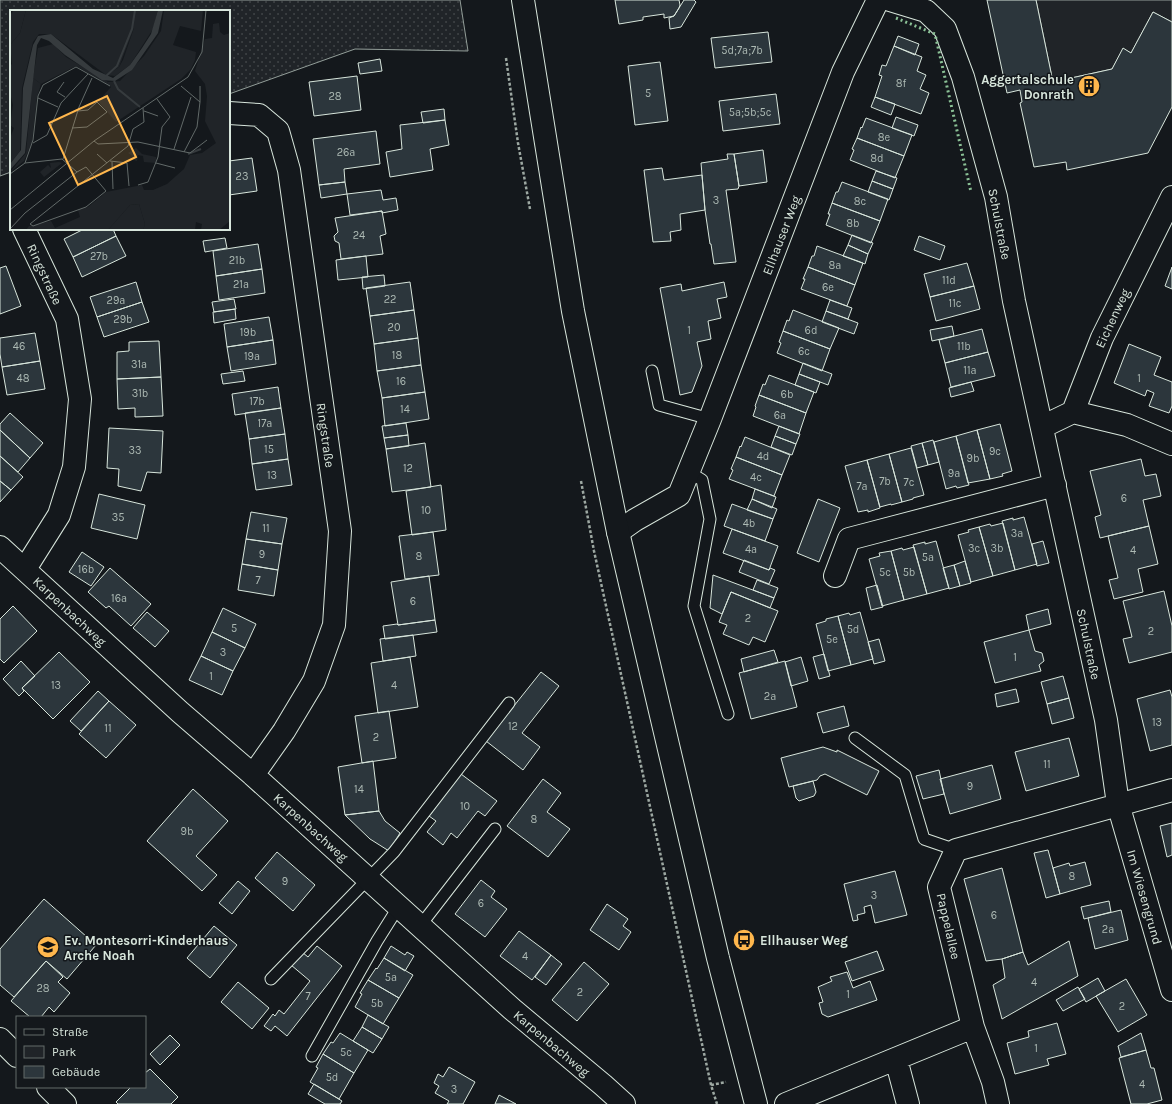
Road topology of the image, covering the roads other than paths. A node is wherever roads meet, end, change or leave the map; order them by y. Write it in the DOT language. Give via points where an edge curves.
graph roads {
  1 [pos="523,0"];
  2 [pos="878,0"];
  3 [pos="890,0"];
  4 [pos="230,113"];
  5 [pos="1172,197"];
  6 [pos="24,230"];
  7 [pos="652,371"];
  8 [pos="1072,412"];
  9 [pos="710,419"];
  10 [pos="1042,427"];
  11 [pos="1172,444"];
  12 [pos="689,472"];
  13 [pos="1055,485"];
  14 [pos="618,532"];
  15 [pos="0,547"];
  16 [pos="25,569"];
  17 [pos="835,576"];
  18 [pos="509,703"];
  19 [pos="728,714"];
  20 [pos="855,738"];
  21 [pos="253,775"];
  22 [pos="1172,790"];
  23 [pos="1118,804"];
  24 [pos="495,828"];
  25 [pos="956,850"];
  26 [pos="368,879"];
  27 [pos="398,906"];
  28 [pos="420,926"];
  29 [pos="271,979"];
  30 [pos="1172,990"];
  31 [pos="973,1027"];
  32 [pos="0,1039"];
  33 [pos="16,1055"];
  34 [pos="312,1056"];
  35 [pos="896,1059"];
  36 [pos="49,1088"];
  37 [pos="65,1104"];
  38 [pos="624,1104"];
  39 [pos="756,1104"];
  40 [pos="786,1104"];
  41 [pos="908,1104"];
  42 [pos="998,1104"];
  1 -- 14 [label="street" via="573,311"];
  2 -- 9 [label="street, Ellhauser Weg" via="843,72"];
  3 -- 10 [label="street, Schulstraße" via="926,12 945,29 963,77 996,197 1014,301"];
  4 -- 21 [label="street, Ringstraße" via="259,115 278,131 289,170 340,531 334,625 314,681 284,731"];
  5 -- 8 [label="street, Eichenweg" via="1102,338"];
  6 -- 16 [label="street, Ringstraße" via="67,318 80,399 74,467 59,515"];
  7 -- 9 [label="lane" via="659,405"];
  8 -- 10 [label="street"];
  8 -- 11 [label="street" via="1127,425"];
  9 -- 12 [label="street, Ellhauser Weg"];
  10 -- 13 [label="street, Schulstraße"];
  12 -- 14 [label="street, Ellhauser Weg" via="679,495"];
  12 -- 19 [label="lane" via="702,480 710,519 694,606"];
  13 -- 17 [label="street" via="849,539"];
  13 -- 23 [label="street, Schulstraße" via="1106,720"];
  14 -- 39 [label="street" via="718,958"];
  15 -- 16 [label="street, Karpenbachweg"];
  16 -- 21 [label="street, Karpenbachweg" via="180,712"];
  18 -- 26 [label="lane" via="394,852"];
  20 -- 25 [label="lane" via="905,775 924,839"];
  21 -- 26 [label="street, Karpenbachweg"];
  22 -- 23 [label="street"];
  23 -- 25 [label="street"];
  23 -- 30 [label="street, Im Wiesengrund"];
  24 -- 28 [label="lane"];
  25 -- 31 [label="street, Pappelallee" via="939,887"];
  26 -- 27 [label="street, Karpenbachweg"];
  26 -- 29 [label="lane"];
  27 -- 28 [label="street, Karpenbachweg"];
  27 -- 34 [label="lane"];
  28 -- 38 [label="street, Karpenbachweg" via="512,1009"];
  31 -- 35 [label="street"];
  31 -- 42 [label="street, Pappelallee" via="993,1082"];
  32 -- 33 [label="street"];
  35 -- 40 [label="street"];
  35 -- 41 [label="street"];
  36 -- 37 [label="street"];
}
